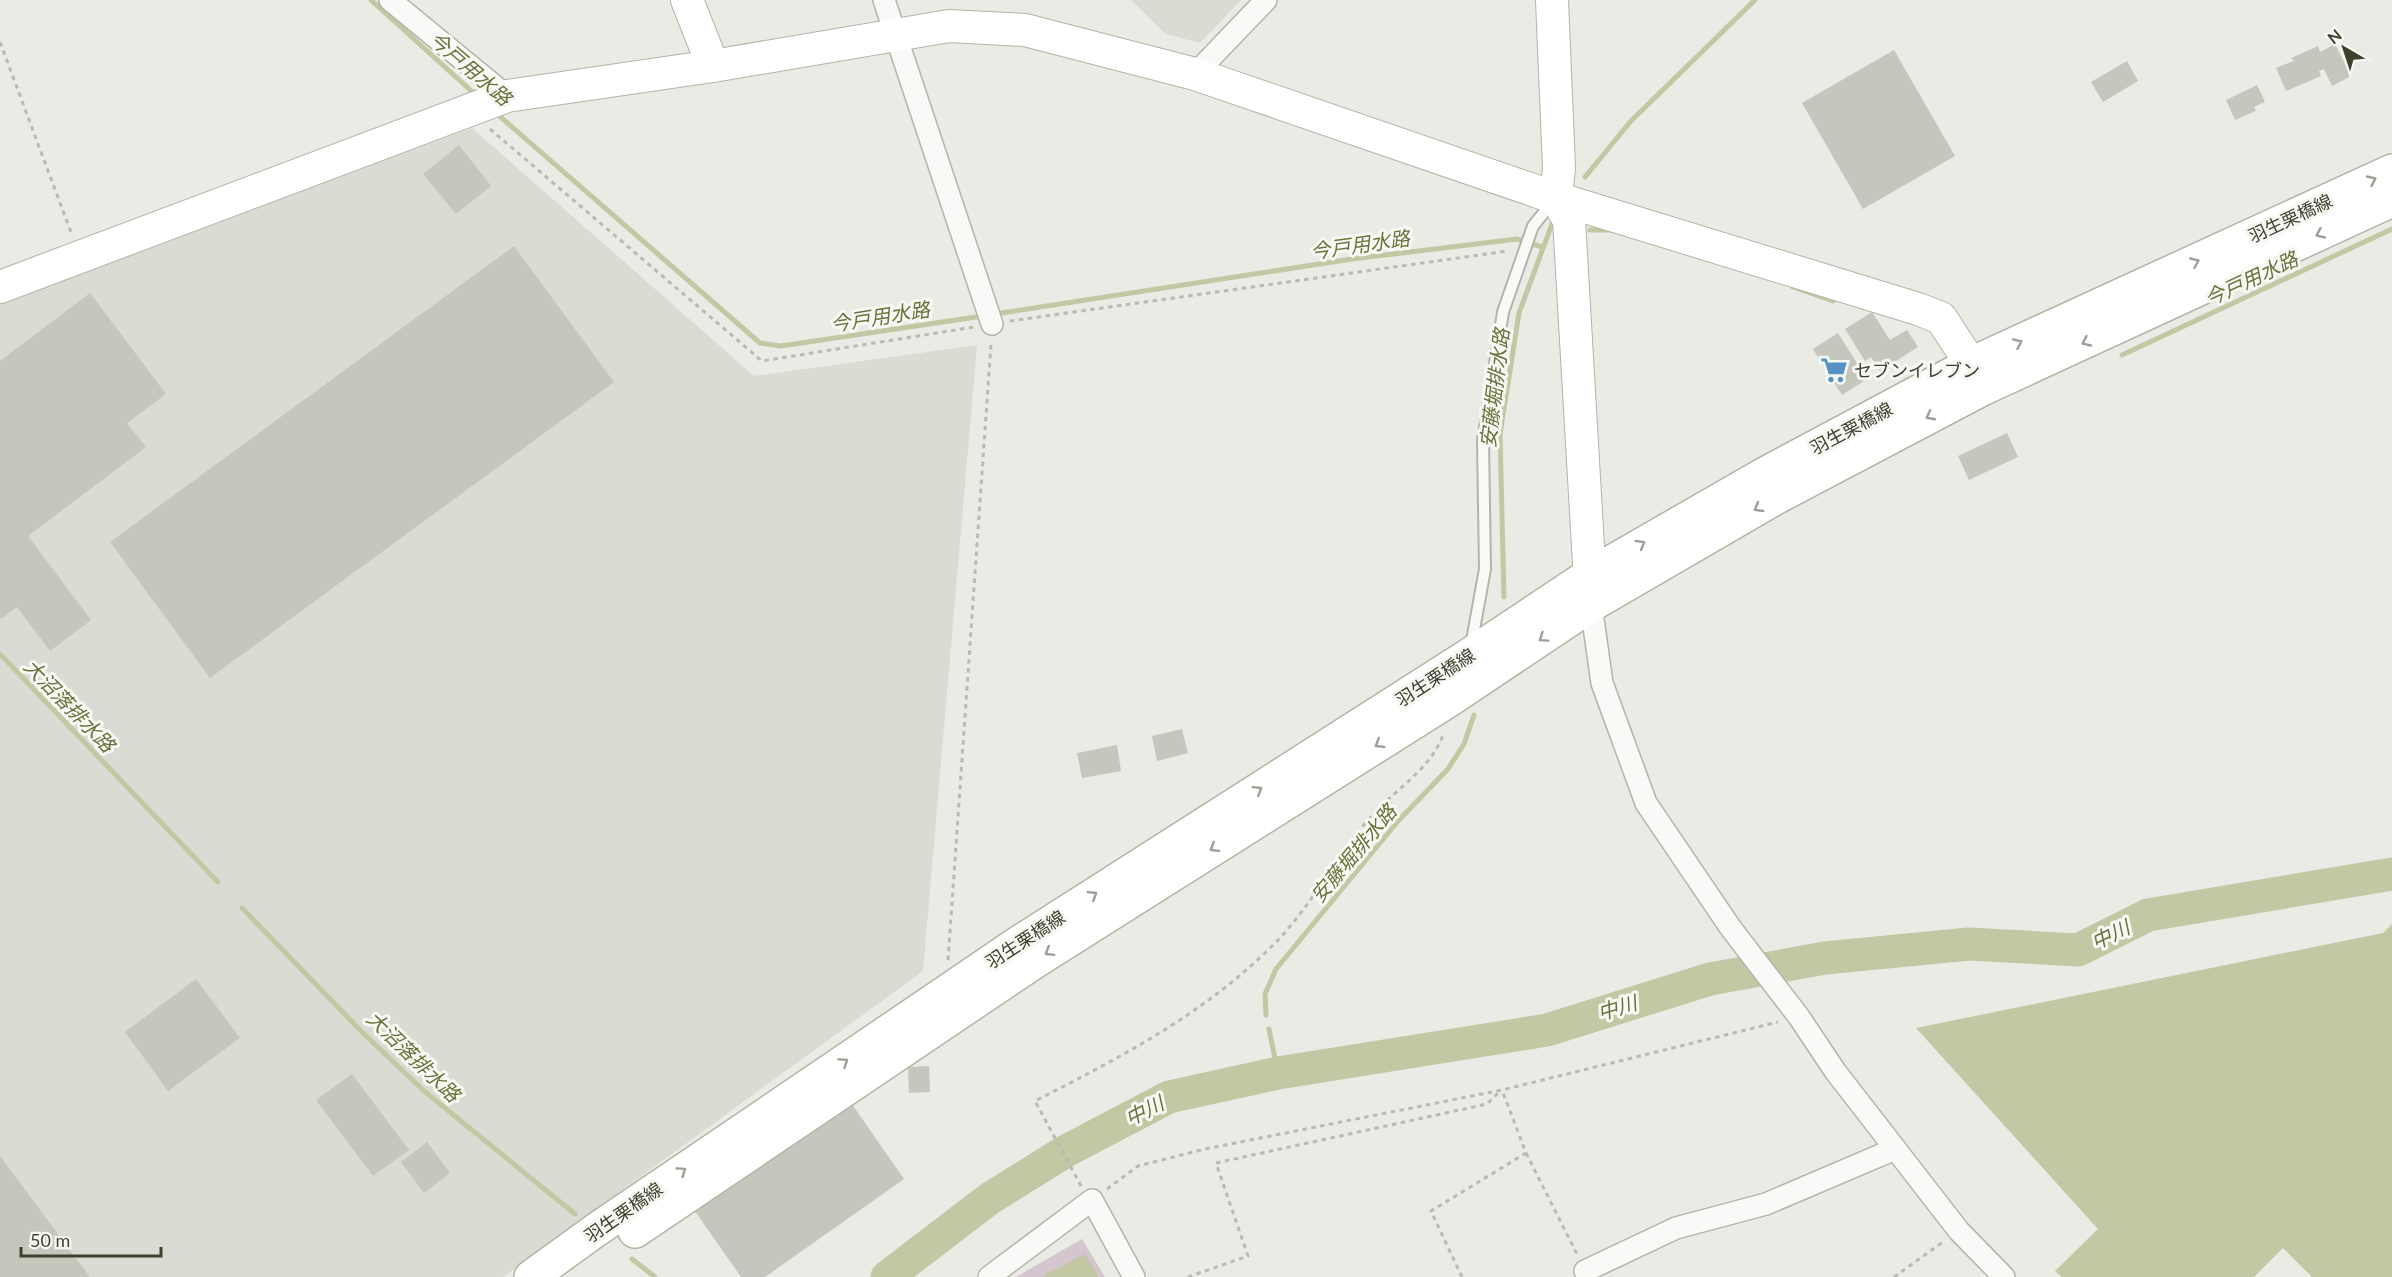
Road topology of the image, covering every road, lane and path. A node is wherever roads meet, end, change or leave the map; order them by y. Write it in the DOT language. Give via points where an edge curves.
graph roads {
  1 [pos="390,0"];
  2 [pos="687,0"];
  3 [pos="884,0"];
  4 [pos="1266,0"];
  5 [pos="1552,0"];
  6 [pos="897,35"];
  7 [pos="0,42"];
  8 [pos="714,66"];
  9 [pos="1195,74"];
  10 [pos="507,96"];
  11 [pos="2392,171"];
  12 [pos="1556,198"];
  13 [pos="2392,200"];
  14 [pos="80,256"];
  15 [pos="0,287"];
  16 [pos="992,324"];
  17 [pos="1976,377"];
  18 [pos="1591,589"];
  19 [pos="1468,656"];
  20 [pos="1449,700"];
  21 [pos="946,992"];
  22 [pos="1799,1017"];
  23 [pos="1502,1090"];
  24 [pos="1895,1149"];
  25 [pos="1526,1153"];
  26 [pos="1092,1200"];
  27 [pos="1959,1231"];
  28 [pos="1585,1271"];
  29 [pos="531,1277"];
  30 [pos="570,1277"];
  31 [pos="989,1277"];
  32 [pos="1134,1277"];
  33 [pos="1188,1277"];
  34 [pos="1462,1277"];
  35 [pos="1894,1277"];
  36 [pos="2004,1277"];
  1 -- 10 [label="street"];
  2 -- 8 [label="street"];
  3 -- 6 [label="street"];
  4 -- 9 [label="street"];
  5 -- 12 [label="street" via="1559,168"];
  6 -- 8 [label="street"];
  6 -- 9 [label="street" via="949,26 1025,30"];
  6 -- 16 [label="street"];
  7 -- 14 [label="path"];
  8 -- 10 [label="street"];
  9 -- 12 [label="street"];
  10 -- 14 [label="street"];
  17 -- 11 [label="main road, 羽生栗橋線, one-way"];
  12 -- 17 [label="street" via="1934,315 1941,318"];
  12 -- 18 [label="street" via="1569,220"];
  12 -- 19 [label="lane" via="1533,226 1503,312 1483,440 1485,569"];
  13 -- 17 [label="main road, 羽生栗橋線, one-way"];
  14 -- 15 [label="street"];
  16 -- 21 [label="path"];
  17 -- 18 [label="main road, 羽生栗橋線" via="1777,496"];
  18 -- 19 [label="main road, 羽生栗橋線"];
  18 -- 20 [label="main road, 羽生栗橋線, one-way"];
  18 -- 22 [label="street" via="1602,683 1646,803 1730,927"];
  21 -- 19 [label="main road, 羽生栗橋線, one-way"];
  20 -- 26 [label="path" via="1442,737 1432,758 1369,819 1278,939 1219,993 1139,1048 1035,1101 1081,1187"];
  20 -- 30 [label="main road, 羽生栗橋線, one-way" via="1034,962"];
  29 -- 21 [label="main road, 羽生栗橋線, one-way"];
  22 -- 23 [label="path"];
  22 -- 24 [label="street"];
  23 -- 25 [label="path"];
  23 -- 26 [label="path" via="1138,1166"];
  23 -- 33 [label="path" via="1487,1104 1216,1163 1248,1256"];
  24 -- 27 [label="street"];
  24 -- 28 [label="street" via="1766,1204 1676,1228"];
  25 -- 28 [label="path"];
  25 -- 34 [label="path" via="1431,1211"];
  26 -- 31 [label="street"];
  26 -- 32 [label="street"];
  27 -- 35 [label="path"];
  27 -- 36 [label="street"];
}
